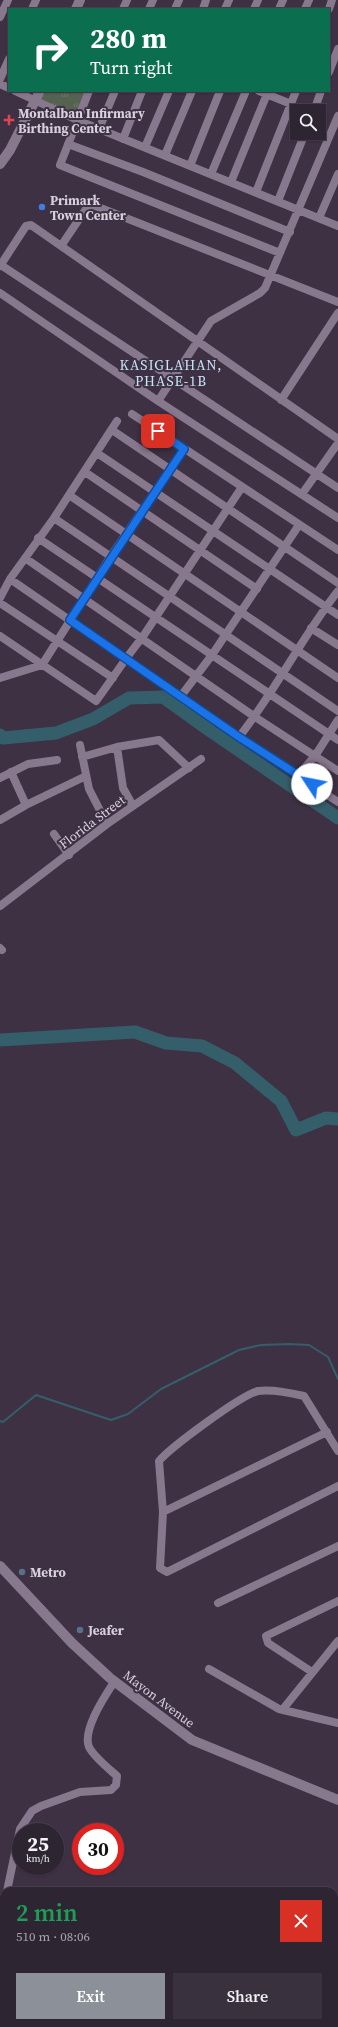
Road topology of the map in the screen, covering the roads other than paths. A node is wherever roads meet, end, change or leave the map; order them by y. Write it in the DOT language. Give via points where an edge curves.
graph roads {
  1 [pos="8,0"];
  2 [pos="0,17"];
  3 [pos="338,49"];
  4 [pos="8,61"];
  5 [pos="330,69"];
  6 [pos="0,79"];
  7 [pos="17,92"];
  8 [pos="40,92"];
  9 [pos="89,92"];
  10 [pos="115,92"];
  11 [pos="142,92"];
  12 [pos="169,92"];
  13 [pos="192,92"];
  14 [pos="220,92"];
  15 [pos="246,92"];
  16 [pos="262,92"];
  17 [pos="296,92"];
  18 [pos="322,92"];
  19 [pos="268,94"];
  20 [pos="35,101"];
  21 [pos="291,104"];
  22 [pos="317,104"];
  23 [pos="290,107"];
  24 [pos="338,116"];
  25 [pos="77,120"];
  26 [pos="99,129"];
  27 [pos="123,139"];
  28 [pos="302,140"];
  29 [pos="68,144"];
  30 [pos="146,148"];
  31 [pos="166,155"];
  32 [pos="0,164"];
  33 [pos="190,166"];
  34 [pos="211,174"];
  35 [pos="338,174"];
  36 [pos="232,182"];
  37 [pos="256,192"];
  38 [pos="278,201"];
  39 [pos="299,210"];
  40 [pos="319,218"];
  41 [pos="338,226"];
  42 [pos="290,232"];
  43 [pos="61,246"];
  44 [pos="280,253"];
  45 [pos="0,265"];
  46 [pos="272,275"];
  47 [pos="0,293"];
  48 [pos="338,302"];
  49 [pos="338,313"];
  50 [pos="197,341"];
  51 [pos="173,379"];
  52 [pos="281,400"];
  53 [pos="158,401"];
  54 [pos="132,414"];
  55 [pos="117,421"];
  56 [pos="112,430"];
  57 [pos="338,439"];
  58 [pos="338,443"];
  59 [pos="184,449"];
  60 [pos="97,453"];
  61 [pos="170,469"];
  62 [pos="85,472"];
  63 [pos="317,475"];
  64 [pos="242,487"];
  65 [pos="338,488"];
  66 [pos="156,492"];
  67 [pos="302,494"];
  68 [pos="69,496"];
  69 [pos="228,508"];
  70 [pos="143,511"];
  71 [pos="54,518"];
  72 [pos="338,518"];
  73 [pos="299,525"];
  74 [pos="213,530"];
  75 [pos="126,534"];
  76 [pos="38,538"];
  77 [pos="286,547"];
  78 [pos="200,550"];
  79 [pos="338,550"];
  80 [pos="111,556"];
  81 [pos="25,558"];
  82 [pos="271,569"];
  83 [pos="184,573"];
  84 [pos="10,579"];
  85 [pos="97,579"];
  86 [pos="338,583"];
  87 [pos="257,589"];
  88 [pos="338,591"];
  89 [pos="169,596"];
  90 [pos="0,598"];
  91 [pos="84,598"];
  92 [pos="0,603"];
  93 [pos="325,607"];
  94 [pos="242,612"];
  95 [pos="338,615"];
  96 [pos="154,617"];
  97 [pos="70,620"];
  98 [pos="311,628"];
  99 [pos="226,634"];
  100 [pos="0,636"];
  101 [pos="142,638"];
  102 [pos="57,642"];
  103 [pos="338,645"];
  104 [pos="297,650"];
  105 [pos="212,655"];
  106 [pos="125,658"];
  107 [pos="42,665"];
  108 [pos="284,673"];
  109 [pos="198,676"];
  110 [pos="0,678"];
  111 [pos="113,678"];
  112 [pos="338,678"];
  113 [pos="269,694"];
  114 [pos="182,696"];
  115 [pos="338,711"];
  116 [pos="255,717"];
  117 [pos="338,720"];
  118 [pos="328,734"];
  119 [pos="239,737"];
  120 [pos="338,740"];
  121 [pos="80,745"];
  122 [pos="118,747"];
  123 [pos="315,756"];
  124 [pos="82,757"];
  125 [pos="201,759"];
  126 [pos="57,760"];
  127 [pos="188,768"];
  128 [pos="338,771"];
  129 [pos="11,772"];
  130 [pos="299,774"];
  131 [pos="86,776"];
  132 [pos="0,778"];
  133 [pos="338,802"];
  134 [pos="26,805"];
  135 [pos="133,806"];
  136 [pos="0,820"];
  137 [pos="107,824"];
  138 [pos="54,834"];
  139 [pos="69,855"];
  140 [pos="0,906"];
  141 [pos="327,1432"];
  142 [pos="338,1451"];
  143 [pos="338,1486"];
  144 [pos="163,1512"];
  145 [pos="338,1546"];
  146 [pos="0,1566"];
  147 [pos="338,1601"];
  148 [pos="218,1604"];
  149 [pos="338,1641"];
  150 [pos="209,1669"];
  151 [pos="312,1672"];
  152 [pos="114,1682"];
  153 [pos="283,1709"];
  154 [pos="337,1721"];
  155 [pos="338,1800"];
  156 [pos="8,1887"];
  1 -- 2 [label="street"];
  3 -- 5 [label="street"];
  4 -- 6 [label="street"];
  7 -- 20 [label="street"];
  8 -- 20 [label="main road"];
  9 -- 25 [label="street"];
  10 -- 26 [label="street"];
  11 -- 27 [label="street"];
  12 -- 30 [label="street"];
  13 -- 31 [label="street"];
  14 -- 33 [label="street"];
  15 -- 34 [label="street"];
  16 -- 19 [label="street"];
  17 -- 21 [label="street"];
  18 -- 22 [label="street"];
  19 -- 21 [label="street"];
  19 -- 36 [label="street"];
  20 -- 25 [label="street"];
  20 -- 32 [label="main road"];
  23 -- 37 [label="street"];
  24 -- 39 [label="street"];
  25 -- 26 [label="street"];
  25 -- 29 [label="street"];
  26 -- 27 [label="street"];
  27 -- 30 [label="street"];
  28 -- 38 [label="street"];
  29 -- 42 [label="street"];
  29 -- 44 [label="street" via="60,165"];
  30 -- 31 [label="street"];
  31 -- 33 [label="street"];
  33 -- 34 [label="street"];
  34 -- 36 [label="street"];
  35 -- 40 [label="street"];
  36 -- 37 [label="street"];
  37 -- 38 [label="street"];
  38 -- 39 [label="street"];
  39 -- 40 [label="street"];
  39 -- 42 [label="street"];
  40 -- 41 [label="street"];
  42 -- 44 [label="street"];
  43 -- 45 [label="street" via="28,224"];
  43 -- 46 [label="street" via="88,206 93,205"];
  43 -- 50 [label="street"];
  44 -- 46 [label="street"];
  45 -- 51 [label="street"];
  46 -- 48 [label="street"];
  46 -- 50 [label="street" via="263,291 211,321"];
  47 -- 53 [label="street"];
  49 -- 52 [label="street"];
  50 -- 51 [label="street"];
  50 -- 52 [label="street"];
  51 -- 53 [label="street"];
  51 -- 63 [label="street"];
  52 -- 57 [label="street"];
  53 -- 67 [label="street"];
  54 -- 59 [label="street"];
  55 -- 56 [label="street"];
  56 -- 60 [label="street"];
  56 -- 61 [label="street"];
  58 -- 63 [label="street"];
  59 -- 61 [label="street"];
  59 -- 64 [label="street"];
  60 -- 62 [label="street"];
  60 -- 66 [label="street"];
  61 -- 66 [label="street"];
  61 -- 69 [label="street"];
  62 -- 68 [label="street"];
  62 -- 70 [label="street"];
  63 -- 65 [label="street"];
  63 -- 67 [label="street"];
  64 -- 69 [label="street"];
  64 -- 73 [label="street"];
  66 -- 70 [label="street"];
  66 -- 74 [label="street"];
  67 -- 72 [label="street"];
  68 -- 71 [label="street"];
  68 -- 75 [label="street"];
  69 -- 74 [label="street"];
  69 -- 77 [label="street"];
  70 -- 75 [label="street"];
  70 -- 78 [label="street"];
  71 -- 76 [label="street"];
  71 -- 80 [label="street"];
  73 -- 77 [label="street"];
  73 -- 79 [label="street"];
  74 -- 78 [label="street"];
  74 -- 82 [label="street"];
  75 -- 80 [label="street"];
  75 -- 83 [label="street"];
  76 -- 81 [label="street"];
  76 -- 85 [label="street"];
  77 -- 82 [label="street"];
  77 -- 86 [label="street"];
  78 -- 83 [label="street"];
  78 -- 87 [label="street"];
  80 -- 85 [label="street"];
  80 -- 89 [label="street"];
  81 -- 84 [label="street"];
  81 -- 91 [label="street"];
  82 -- 87 [label="street"];
  82 -- 93 [label="street"];
  83 -- 89 [label="street"];
  83 -- 94 [label="street"];
  84 -- 90 [label="street"];
  84 -- 97 [label="street"];
  85 -- 91 [label="street"];
  85 -- 96 [label="street"];
  87 -- 94 [label="street"];
  88 -- 93 [label="street"];
  89 -- 96 [label="street"];
  89 -- 99 [label="street"];
  91 -- 97 [label="street"];
  91 -- 101 [label="street"];
  92 -- 102 [label="street"];
  93 -- 95 [label="street"];
  93 -- 98 [label="street"];
  94 -- 99 [label="street"];
  94 -- 104 [label="street"];
  96 -- 101 [label="street"];
  96 -- 105 [label="street"];
  97 -- 102 [label="street"];
  97 -- 106 [label="street"];
  98 -- 103 [label="street"];
  98 -- 104 [label="street"];
  99 -- 105 [label="street"];
  99 -- 108 [label="street"];
  100 -- 107 [label="street"];
  101 -- 106 [label="street"];
  101 -- 109 [label="street"];
  102 -- 107 [label="street"];
  102 -- 111 [label="street"];
  104 -- 108 [label="street"];
  104 -- 112 [label="street"];
  105 -- 109 [label="street"];
  105 -- 113 [label="street"];
  106 -- 111 [label="street"];
  106 -- 114 [label="street"];
  107 -- 110 [label="street"];
  107 -- 111 [label="street" via="96,701"];
  108 -- 113 [label="street"];
  108 -- 115 [label="street"];
  109 -- 114 [label="street"];
  109 -- 116 [label="street"];
  113 -- 116 [label="street"];
  113 -- 118 [label="street"];
  114 -- 119 [label="street"];
  116 -- 119 [label="street"];
  116 -- 123 [label="street"];
  117 -- 118 [label="street"];
  118 -- 120 [label="street"];
  118 -- 123 [label="street"];
  119 -- 130 [label="street"];
  121 -- 124 [label="street"];
  122 -- 124 [label="street"];
  122 -- 127 [label="street" via="159,740"];
  122 -- 135 [label="street" via="123,788"];
  123 -- 128 [label="street"];
  123 -- 130 [label="street"];
  124 -- 131 [label="street"];
  125 -- 127 [label="street, Florida Street"];
  126 -- 129 [label="street" via="28,764"];
  127 -- 135 [label="street, Florida Street"];
  129 -- 132 [label="street"];
  129 -- 134 [label="street"];
  130 -- 133 [label="street"];
  131 -- 134 [label="street"];
  131 -- 137 [label="street" via="94,800"];
  134 -- 136 [label="street"];
  135 -- 137 [label="street, Florida Street"];
  137 -- 139 [label="street, Florida Street"];
  138 -- 139 [label="street"];
  139 -- 140 [label="street, Florida Street"];
  141 -- 142 [label="street"];
  141 -- 144 [label="street"];
  141 -- 144 [label="street" via="304,1396 266,1391 247,1395 165,1454 159,1462"];
  143 -- 144 [label="street" via="167,1572 162,1570 160,1565"];
  145 -- 148 [label="street"];
  146 -- 152 [label="main road, Mayon Avenue" via="72,1643"];
  147 -- 151 [label="street" via="266,1636 267,1643"];
  149 -- 151 [label="street"];
  150 -- 153 [label="street"];
  151 -- 153 [label="street"];
  152 -- 155 [label="main road, Mayon Avenue" via="203,1746"];
  152 -- 156 [label="street" via="94,1718 87,1740 91,1750 117,1776 116,1785 111,1790 80,1792 32,1811 20,1829"];
  153 -- 154 [label="street"];
}
